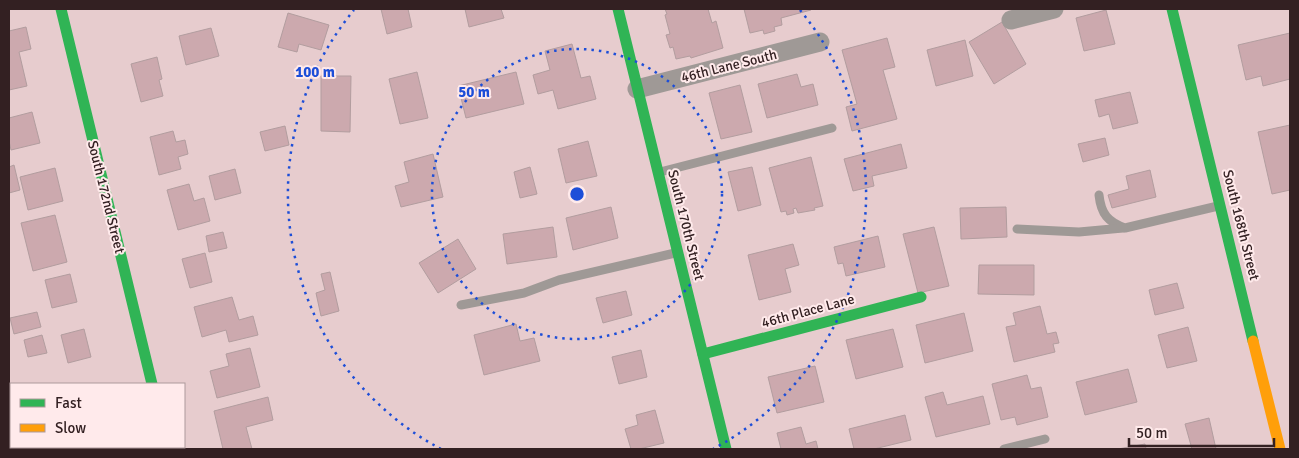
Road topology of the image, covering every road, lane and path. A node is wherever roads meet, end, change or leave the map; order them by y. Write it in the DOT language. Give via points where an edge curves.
graph roads {
  1 [pos="61,9"];
  2 [pos="618,9"];
  3 [pos="1054,9"];
  4 [pos="1172,9"];
  5 [pos="1011,20"];
  6 [pos="820,42"];
  7 [pos="637,89"];
  8 [pos="832,128"];
  9 [pos="658,172"];
  10 [pos="1099,195"];
  11 [pos="1220,206"];
  12 [pos="1125,228"];
  13 [pos="1018,229"];
  14 [pos="678,252"];
  15 [pos="921,297"];
  16 [pos="461,305"];
  17 [pos="703,354"];
  18 [pos="152,383"];
  19 [pos="1045,438"];
  20 [pos="726,449"];
  21 [pos="1004,449"];
  22 [pos="1280,449"];
  1 -- 18 [label="street, South 172nd Street"];
  2 -- 7 [label="street, South 170th Street"];
  3 -- 5 [label="street"];
  4 -- 11 [label="street, South 168th Street"];
  6 -- 7 [label="street, 46th Lane South"];
  7 -- 9 [label="street, South 170th Street"];
  8 -- 9 [label="lane"];
  9 -- 14 [label="street, South 170th Street"];
  10 -- 12 [label="lane" via="1106,216"];
  11 -- 12 [label="lane"];
  11 -- 22 [label="street, South 168th Street"];
  12 -- 13 [label="lane" via="1079,232"];
  14 -- 16 [label="lane" via="559,280 524,293"];
  14 -- 17 [label="street, South 170th Street"];
  15 -- 17 [label="street, 46th Place Lane"];
  17 -- 20 [label="street, South 170th Street"];
  19 -- 21 [label="lane"];
}
